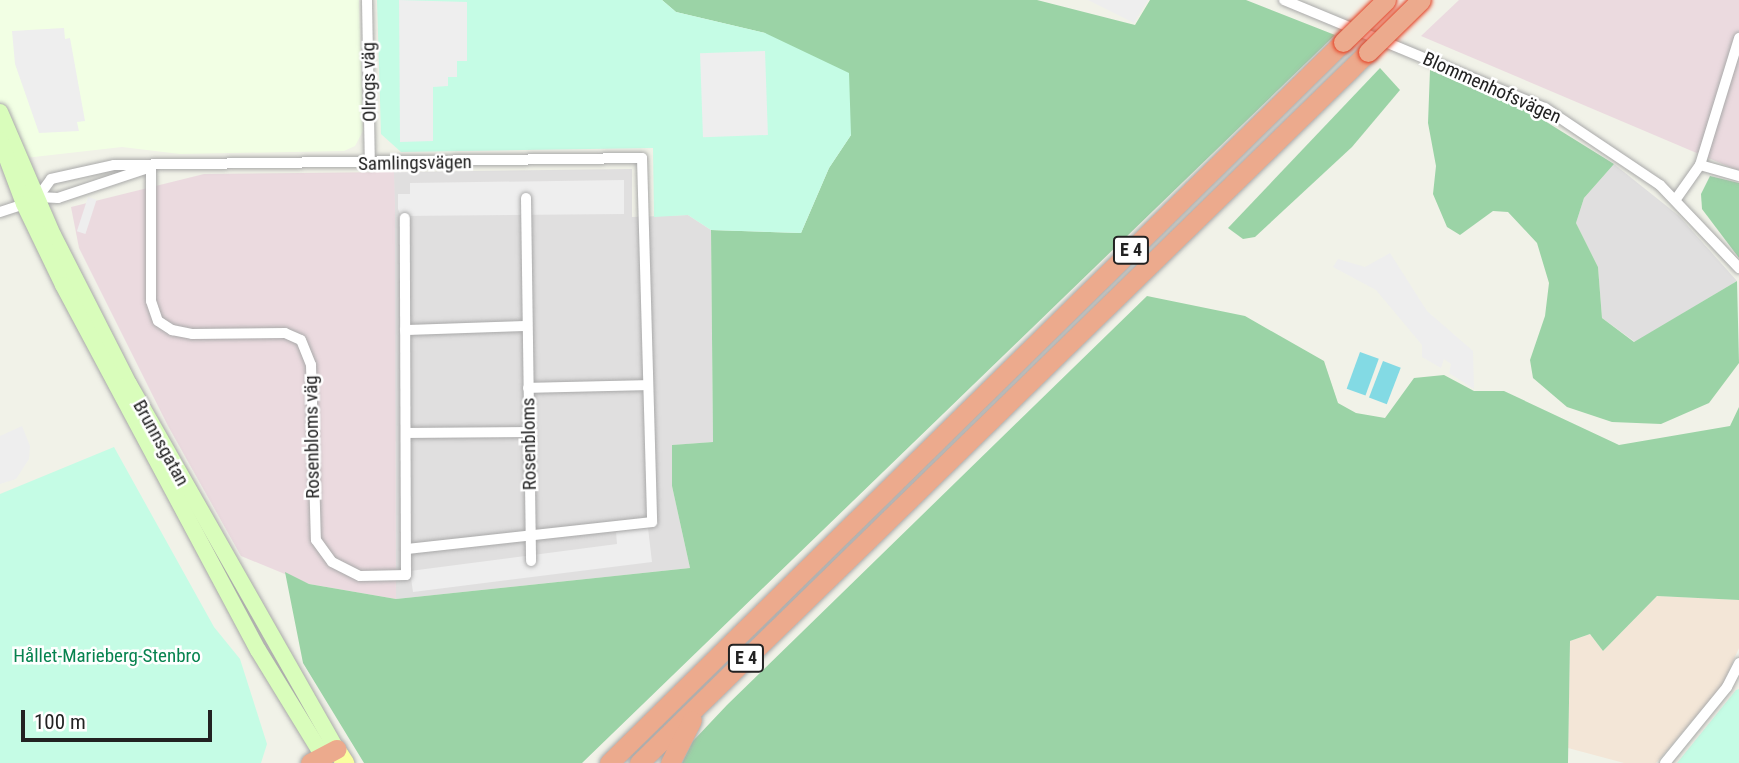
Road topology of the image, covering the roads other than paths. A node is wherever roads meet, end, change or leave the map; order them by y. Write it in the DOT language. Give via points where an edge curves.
graph roads {
  1 [pos="367,0"];
  2 [pos="1284,0"];
  3 [pos="1386,0"];
  4 [pos="1421,0"];
  5 [pos="1739,38"];
  6 [pos="0,112"];
  7 [pos="0,140"];
  8 [pos="370,164"];
  9 [pos="1700,165"];
  10 [pos="151,167"];
  11 [pos="1739,176"];
  12 [pos="526,198"];
  13 [pos="1676,198"];
  14 [pos="31,200"];
  15 [pos="0,212"];
  16 [pos="405,218"];
  17 [pos="1739,268"];
  18 [pos="527,326"];
  19 [pos="405,330"];
  20 [pos="647,385"];
  21 [pos="528,387"];
  22 [pos="527,432"];
  23 [pos="407,433"];
  24 [pos="530,535"];
  25 [pos="407,549"];
  26 [pos="531,561"];
  27 [pos="1737,667"];
  28 [pos="704,699"];
  29 [pos="328,759"];
  30 [pos="609,763"];
  31 [pos="639,763"];
  32 [pos="670,763"];
  33 [pos="1665,763"];
  1 -- 8 [label="street, Olrogs väg"];
  2 -- 13 [label="street, Blommenhofsvägen" via="1545,108"];
  3 -- 30 [label="highway, E 4, bridge"];
  4 -- 28 [label="highway, E 4, bridge"];
  5 -- 9 [label="street"];
  6 -- 14 [label="main road, Brunnsgatan"];
  7 -- 14 [label="main road, Brunnsgatan"];
  8 -- 10 [label="street, Samlingsvägen"];
  8 -- 20 [label="street, Samlingsvägen" via="642,158"];
  9 -- 11 [label="street"];
  9 -- 13 [label="street"];
  10 -- 14 [label="street, Samlingsvägen" via="58,198"];
  10 -- 14 [label="street, Samlingsvägen" via="114,165 68,173 51,179"];
  10 -- 25 [label="street, Rosenbloms väg" via="151,301 158,321 192,334 285,333 302,340 311,365 316,540 331,562 360,576 406,575"];
  12 -- 18 [label="street, Rosenbloms"];
  13 -- 17 [label="street, Blommenhofsvägen"];
  14 -- 15 [label="street"];
  14 -- 29 [label="main road, Brunnsgatan" via="258,650"];
  16 -- 19 [label="street, Rosenbloms väg"];
  18 -- 19 [label="street"];
  18 -- 21 [label="street, Rosenbloms"];
  19 -- 23 [label="street, Rosenbloms väg"];
  20 -- 21 [label="street"];
  20 -- 24 [label="street" via="652,522"];
  21 -- 22 [label="street, Rosenbloms"];
  22 -- 23 [label="street"];
  22 -- 24 [label="street, Rosenbloms"];
  23 -- 25 [label="street, Rosenbloms väg"];
  24 -- 25 [label="street"];
  24 -- 26 [label="street, Rosenbloms"];
  27 -- 33 [label="street"];
  28 -- 31 [label="highway, E 4"];
  28 -- 32 [label="highway"];
}
